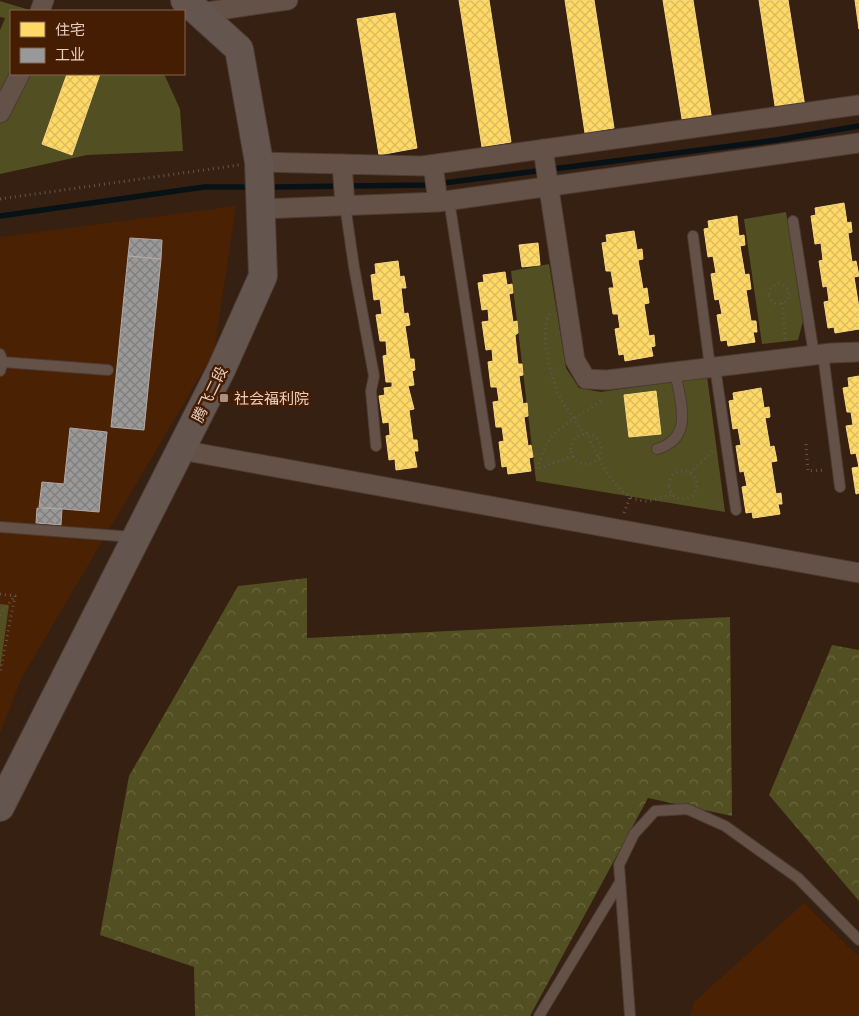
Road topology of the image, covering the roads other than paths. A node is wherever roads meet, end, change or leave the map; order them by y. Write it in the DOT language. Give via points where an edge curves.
graph roads {
  1 [pos="288,0"];
  2 [pos="192,6"];
  3 [pos="19,75"];
  4 [pos="859,105"];
  5 [pos="0,113"];
  6 [pos="859,143"];
  7 [pos="543,149"];
  8 [pos="259,162"];
  9 [pos="342,164"];
  10 [pos="434,165"];
  11 [pos="547,186"];
  12 [pos="443,201"];
  13 [pos="345,205"];
  14 [pos="261,209"];
  15 [pos="793,221"];
  16 [pos="693,236"];
  17 [pos="859,352"];
  18 [pos="818,354"];
  19 [pos="1,362"];
  20 [pos="712,367"];
  21 [pos="108,370"];
  22 [pos="675,371"];
  23 [pos="376,446"];
  24 [pos="657,449"];
  25 [pos="181,450"];
  26 [pos="490,465"];
  27 [pos="840,487"];
  28 [pos="736,510"];
  29 [pos="0,527"];
  30 [pos="137,537"];
  31 [pos="859,573"];
  32 [pos="0,807"];
  33 [pos="620,882"];
  34 [pos="859,940"];
  35 [pos="539,1016"];
  36 [pos="630,1016"];
  1 -- 2 [label="street"];
  2 -- 8 [label="street, 腾飞二段" via="239,49"];
  3 -- 5 [label="street"];
  4 -- 7 [label="street"];
  6 -- 11 [label="street"];
  7 -- 10 [label="street"];
  7 -- 11 [label="street"];
  8 -- 9 [label="street"];
  8 -- 14 [label="street, 腾飞二段"];
  9 -- 10 [label="street"];
  9 -- 13 [label="street"];
  10 -- 12 [label="street"];
  11 -- 12 [label="street"];
  11 -- 22 [label="street" via="575,360 586,379 607,380"];
  12 -- 13 [label="street"];
  12 -- 26 [label="lane"];
  13 -- 14 [label="street"];
  13 -- 23 [label="lane" via="374,376 371,391"];
  14 -- 25 [label="street, 腾飞二段" via="263,276"];
  15 -- 18 [label="lane"];
  16 -- 20 [label="lane"];
  17 -- 18 [label="street"];
  18 -- 20 [label="street"];
  18 -- 27 [label="lane"];
  19 -- 21 [label="lane"];
  20 -- 22 [label="street"];
  20 -- 28 [label="lane"];
  22 -- 24 [label="lane" via="682,422 678,437 669,446"];
  25 -- 30 [label="street, 腾飞二段"];
  25 -- 31 [label="street"];
  29 -- 30 [label="lane"];
  30 -- 32 [label="street, 腾飞二段"];
  33 -- 34 [label="lane" via="619,865 634,834 655,811 687,809 725,826 798,878"];
  33 -- 35 [label="lane"];
  33 -- 36 [label="lane"];
}
